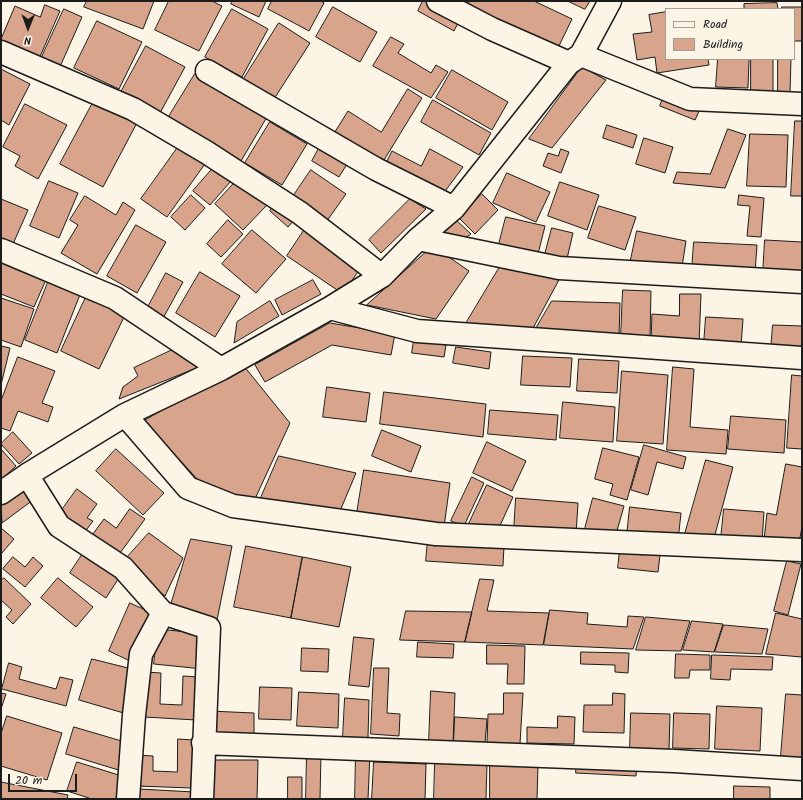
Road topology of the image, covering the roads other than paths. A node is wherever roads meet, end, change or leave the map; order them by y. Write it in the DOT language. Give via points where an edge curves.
graph roads {
  1 [pos="438,1"];
  2 [pos="610,1"];
  3 [pos="1,52"];
  4 [pos="575,59"];
  5 [pos="207,71"];
  6 [pos="802,104"];
  7 [pos="454,208"];
  8 [pos="418,239"];
  9 [pos="1,250"];
  10 [pos="382,276"];
  11 [pos="802,282"];
  12 [pos="330,308"];
  13 [pos="802,358"];
  14 [pos="221,368"];
  15 [pos="125,415"];
  16 [pos="26,475"];
  17 [pos="1,493"];
  18 [pos="802,550"];
  19 [pos="163,613"];
  20 [pos="203,743"];
  21 [pos="802,768"];
  22 [pos="128,799"];
  23 [pos="202,799"];
  1 -- 4 [label="street" via="492,29"];
  2 -- 4 [label="street"];
  3 -- 10 [label="street" via="133,109 206,152 300,213"];
  4 -- 6 [label="street" via="690,99"];
  4 -- 7 [label="street"];
  5 -- 7 [label="street" via="376,169"];
  7 -- 8 [label="street"];
  8 -- 10 [label="street"];
  8 -- 11 [label="street" via="559,268"];
  9 -- 14 [label="street" via="115,298"];
  10 -- 12 [label="street"];
  12 -- 13 [label="street" via="417,331"];
  12 -- 14 [label="street"];
  14 -- 15 [label="street"];
  15 -- 16 [label="street"];
  15 -- 18 [label="street" via="188,488 233,506 436,534"];
  16 -- 17 [label="street"];
  16 -- 19 [label="street" via="59,526 123,568"];
  19 -- 20 [label="street" via="209,628"];
  19 -- 22 [label="street" via="141,654"];
  20 -- 21 [label="street"];
  20 -- 23 [label="street"];
}
